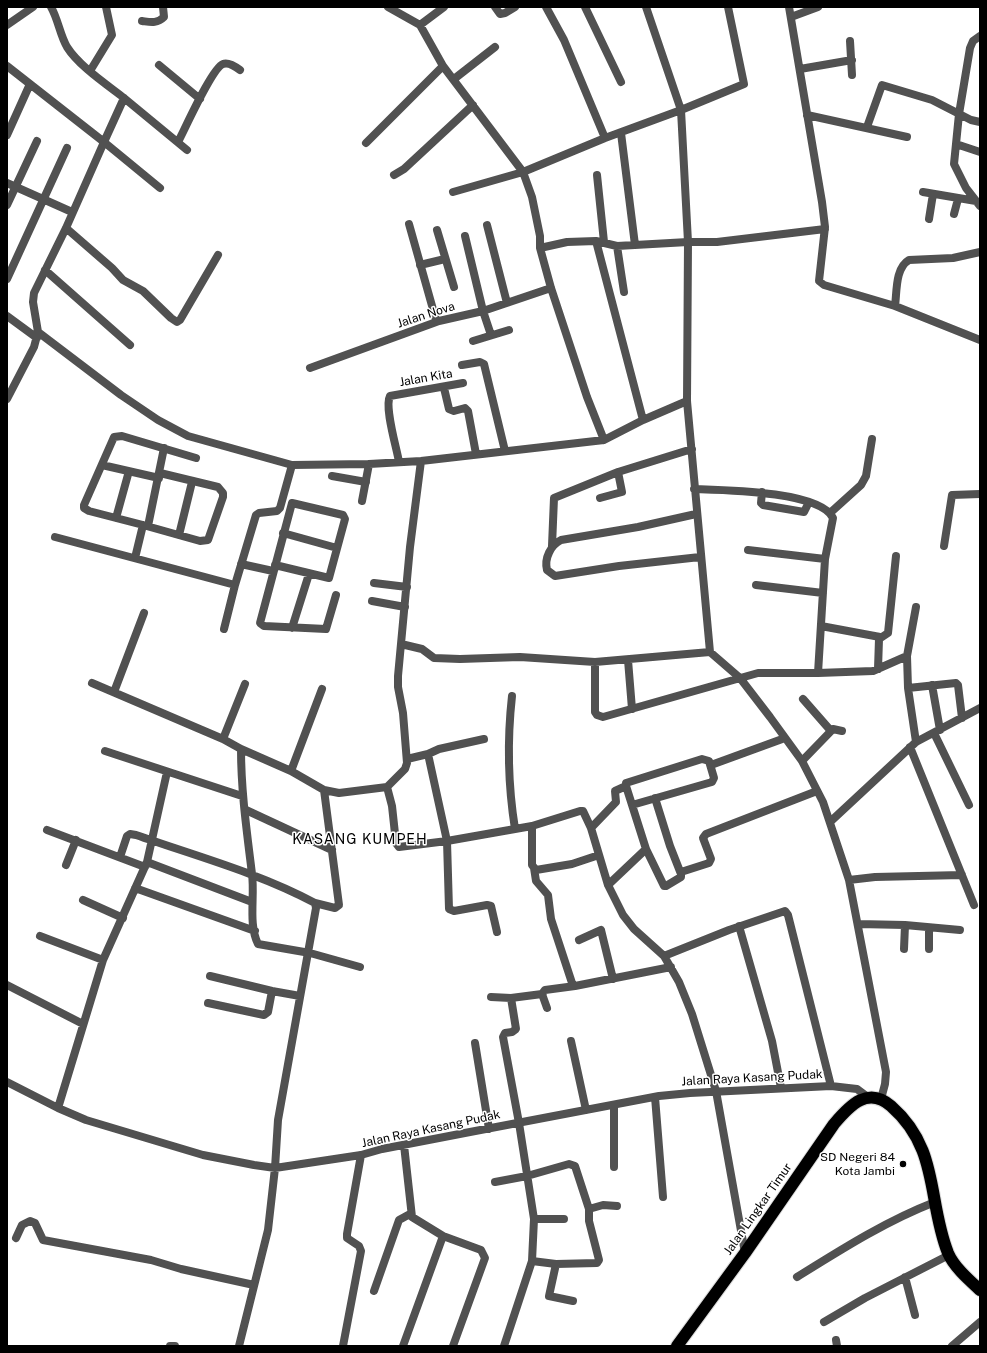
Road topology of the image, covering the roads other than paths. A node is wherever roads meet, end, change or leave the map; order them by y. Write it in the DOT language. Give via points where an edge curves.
graph roads {
  1 [pos="33,7"];
  2 [pos="51,7"];
  3 [pos="106,7"];
  4 [pos="163,7"];
  5 [pos="388,7"];
  6 [pos="444,7"];
  7 [pos="495,7"];
  8 [pos="515,7"];
  9 [pos="546,7"];
  10 [pos="585,7"];
  11 [pos="646,7"];
  12 [pos="728,7"];
  13 [pos="789,7"];
  14 [pos="818,7"];
  15 [pos="791,17"];
  16 [pos="142,20"];
  17 [pos="7,25"];
  18 [pos="420,25"];
  19 [pos="980,36"];
  20 [pos="850,41"];
  21 [pos="494,47"];
  22 [pos="852,60"];
  23 [pos="159,65"];
  24 [pos="443,66"];
  25 [pos="800,69"];
  26 [pos="8,70"];
  27 [pos="240,70"];
  28 [pos="90,71"];
  29 [pos="852,75"];
  30 [pos="454,79"];
  31 [pos="621,82"];
  32 [pos="30,84"];
  33 [pos="124,98"];
  34 [pos="200,99"];
  35 [pos="473,105"];
  36 [pos="681,110"];
  37 [pos="959,114"];
  38 [pos="807,115"];
  39 [pos="980,122"];
  40 [pos="868,127"];
  41 [pos="621,133"];
  42 [pos="7,135"];
  43 [pos="907,137"];
  44 [pos="605,138"];
  45 [pos="37,141"];
  46 [pos="104,142"];
  47 [pos="178,142"];
  48 [pos="366,143"];
  49 [pos="956,144"];
  50 [pos="67,148"];
  51 [pos="187,150"];
  52 [pos="980,152"];
  53 [pos="523,172"];
  54 [pos="394,175"];
  55 [pos="597,175"];
  56 [pos="7,183"];
  57 [pos="15,186"];
  58 [pos="160,188"];
  59 [pos="453,192"];
  60 [pos="923,192"];
  61 [pos="933,194"];
  62 [pos="44,199"];
  63 [pos="958,199"];
  64 [pos="978,203"];
  65 [pos="7,205"];
  66 [pos="72,212"];
  67 [pos="954,214"];
  68 [pos="929,218"];
  69 [pos="409,224"];
  70 [pos="487,225"];
  71 [pos="66,228"];
  72 [pos="437,230"];
  73 [pos="825,230"];
  74 [pos="465,236"];
  75 [pos="600,242"];
  76 [pos="688,242"];
  77 [pos="635,245"];
  78 [pos="617,246"];
  79 [pos="540,248"];
  80 [pos="980,252"];
  81 [pos="218,255"];
  82 [pos="445,259"];
  83 [pos="420,265"];
  84 [pos="45,270"];
  85 [pos="7,279"];
  86 [pos="454,287"];
  87 [pos="551,288"];
  88 [pos="624,292"];
  89 [pos="507,302"];
  90 [pos="895,306"];
  91 [pos="483,311"];
  92 [pos="7,316"];
  93 [pos="439,322"];
  94 [pos="509,330"];
  95 [pos="37,335"];
  96 [pos="491,335"];
  97 [pos="980,340"];
  98 [pos="473,341"];
  99 [pos="130,345"];
  100 [pos="462,365"];
  101 [pos="310,368"];
  102 [pos="463,383"];
  103 [pos="444,388"];
  104 [pos="8,396"];
  105 [pos="687,401"];
  106 [pos="642,420"];
  107 [pos="872,439"];
  108 [pos="604,440"];
  109 [pos="164,448"];
  110 [pos="692,449"];
  111 [pos="505,451"];
  112 [pos="476,454"];
  113 [pos="196,458"];
  114 [pos="399,462"];
  115 [pos="421,462"];
  116 [pos="369,464"];
  117 [pos="102,465"];
  118 [pos="292,465"];
  119 [pos="129,471"];
  120 [pos="618,472"];
  121 [pos="159,476"];
  122 [pos="332,476"];
  123 [pos="192,482"];
  124 [pos="366,482"];
  125 [pos="694,489"];
  126 [pos="762,492"];
  127 [pos="980,494"];
  128 [pos="600,498"];
  129 [pos="362,501"];
  130 [pos="809,502"];
  131 [pos="830,513"];
  132 [pos="696,514"];
  133 [pos="116,518"];
  134 [pos="145,525"];
  135 [pos="179,534"];
  136 [pos="283,534"];
  137 [pos="55,538"];
  138 [pos="552,546"];
  139 [pos="944,546"];
  140 [pos="337,548"];
  141 [pos="748,550"];
  142 [pos="896,556"];
  143 [pos="700,557"];
  144 [pos="135,558"];
  145 [pos="825,559"];
  146 [pos="241,564"];
  147 [pos="274,568"];
  148 [pos="309,574"];
  149 [pos="374,583"];
  150 [pos="756,584"];
  151 [pos="235,585"];
  152 [pos="407,587"];
  153 [pos="824,594"];
  154 [pos="336,595"];
  155 [pos="372,601"];
  156 [pos="405,607"];
  157 [pos="916,607"];
  158 [pos="144,613"];
  159 [pos="821,626"];
  160 [pos="292,628"];
  161 [pos="224,629"];
  162 [pos="880,637"];
  163 [pos="401,644"];
  164 [pos="710,652"];
  165 [pos="907,656"];
  166 [pos="628,660"];
  167 [pos="596,662"];
  168 [pos="878,669"];
  169 [pos="818,673"];
  170 [pos="740,678"];
  171 [pos="92,682"];
  172 [pos="245,684"];
  173 [pos="932,685"];
  174 [pos="908,688"];
  175 [pos="322,689"];
  176 [pos="114,692"];
  177 [pos="512,696"];
  178 [pos="803,699"];
  179 [pos="632,709"];
  180 [pos="980,709"];
  181 [pos="962,718"];
  182 [pos="831,731"];
  183 [pos="842,731"];
  184 [pos="937,731"];
  185 [pos="785,738"];
  186 [pos="223,739"];
  187 [pos="484,740"];
  188 [pos="913,745"];
  189 [pos="241,749"];
  190 [pos="105,751"];
  191 [pos="428,754"];
  192 [pos="407,758"];
  193 [pos="802,761"];
  194 [pos="711,765"];
  195 [pos="291,771"];
  196 [pos="167,772"];
  197 [pos="626,786"];
  198 [pos="387,788"];
  199 [pos="324,790"];
  200 [pos="817,791"];
  201 [pos="242,796"];
  202 [pos="655,798"];
  203 [pos="632,805"];
  204 [pos="969,805"];
  205 [pos="246,810"];
  206 [pos="830,822"];
  207 [pos="532,826"];
  208 [pos="591,828"];
  209 [pos="515,829"];
  210 [pos="47,830"];
  211 [pos="76,840"];
  212 [pos="152,840"];
  213 [pos="447,841"];
  214 [pos="646,849"];
  215 [pos="332,850"];
  216 [pos="599,855"];
  217 [pos="120,857"];
  218 [pos="66,864"];
  219 [pos="146,864"];
  220 [pos="534,868"];
  221 [pos="681,872"];
  222 [pos="252,874"];
  223 [pos="962,875"];
  224 [pos="849,880"];
  225 [pos="608,885"];
  226 [pos="135,888"];
  227 [pos="83,900"];
  228 [pos="252,902"];
  229 [pos="315,904"];
  230 [pos="974,906"];
  231 [pos="123,918"];
  232 [pos="858,924"];
  233 [pos="905,925"];
  234 [pos="739,926"];
  235 [pos="929,928"];
  236 [pos="960,930"];
  237 [pos="255,931"];
  238 [pos="497,932"];
  239 [pos="40,936"];
  240 [pos="579,940"];
  241 [pos="904,949"];
  242 [pos="928,949"];
  243 [pos="310,953"];
  244 [pos="664,956"];
  245 [pos="103,960"];
  246 [pos="360,967"];
  247 [pos="671,967"];
  248 [pos="210,976"];
  249 [pos="613,979"];
  250 [pos="7,985"];
  251 [pos="573,986"];
  252 [pos="272,991"];
  253 [pos="542,994"];
  254 [pos="300,996"];
  255 [pos="491,998"];
  256 [pos="511,998"];
  257 [pos="208,1003"];
  258 [pos="546,1008"];
  259 [pos="84,1024"];
  260 [pos="571,1041"];
  261 [pos="475,1043"];
  262 [pos="7,1082"];
  263 [pos="831,1086"];
  264 [pos="781,1088"];
  265 [pos="716,1091"];
  266 [pos="655,1097"];
  267 [pos="869,1098"];
  268 [pos="882,1098"];
  269 [pos="614,1105"];
  270 [pos="58,1108"];
  271 [pos="586,1110"];
  272 [pos="519,1123"];
  273 [pos="489,1129"];
  274 [pos="404,1145"];
  275 [pos="361,1155"];
  276 [pos="614,1167"];
  277 [pos="276,1168"];
  278 [pos="527,1176"];
  279 [pos="495,1182"];
  280 [pos="663,1197"];
  281 [pos="935,1202"];
  282 [pos="617,1206"];
  283 [pos="589,1210"];
  284 [pos="410,1214"];
  285 [pos="534,1219"];
  286 [pos="564,1219"];
  287 [pos="442,1236"];
  288 [pos="16,1238"];
  289 [pos="745,1253"];
  290 [pos="949,1255"];
  291 [pos="532,1261"];
  292 [pos="556,1264"];
  293 [pos="797,1277"];
  294 [pos="905,1277"];
  295 [pos="254,1285"];
  296 [pos="980,1290"];
  297 [pos="374,1291"];
  298 [pos="573,1301"];
  299 [pos="915,1315"];
  300 [pos="824,1322"];
  301 [pos="980,1322"];
  302 [pos="170,1346"];
  303 [pos="175,1346"];
  304 [pos="239,1346"];
  305 [pos="343,1346"];
  306 [pos="403,1346"];
  307 [pos="454,1346"];
  308 [pos="504,1346"];
  309 [pos="678,1346"];
  310 [pos="952,1346"];
  1 -- 17 [label="street"];
  2 -- 28 [label="street" via="67,47"];
  3 -- 28 [label="street" via="112,35"];
  4 -- 16 [label="street" via="162,19 152,22"];
  5 -- 18 [label="street"];
  6 -- 18 [label="street"];
  7 -- 8 [label="street" via="500,14"];
  9 -- 44 [label="street" via="564,40"];
  10 -- 31 [label="street"];
  11 -- 36 [label="street"];
  12 -- 36 [label="street" via="744,84"];
  13 -- 15 [label="street"];
  14 -- 15 [label="street"];
  15 -- 25 [label="street"];
  18 -- 24 [label="street"];
  19 -- 37 [label="street" via="970,48"];
  20 -- 22 [label="street"];
  21 -- 30 [label="street"];
  22 -- 25 [label="street"];
  22 -- 29 [label="street"];
  23 -- 34 [label="street"];
  24 -- 30 [label="street"];
  24 -- 48 [label="street"];
  25 -- 38 [label="street"];
  26 -- 32 [label="street"];
  27 -- 34 [label="street" via="228,63 223,64 211,78"];
  28 -- 33 [label="street"];
  30 -- 35 [label="street"];
  32 -- 42 [label="street"];
  32 -- 46 [label="street"];
  33 -- 46 [label="street"];
  33 -- 47 [label="street"];
  34 -- 47 [label="street"];
  35 -- 53 [label="street"];
  35 -- 54 [label="street" via="404,169"];
  36 -- 41 [label="street"];
  36 -- 76 [label="street"];
  37 -- 39 [label="street"];
  37 -- 40 [label="street" via="932,100 882,85"];
  37 -- 49 [label="street"];
  38 -- 40 [label="street"];
  38 -- 73 [label="street"];
  40 -- 43 [label="street"];
  41 -- 44 [label="street"];
  41 -- 77 [label="street"];
  44 -- 53 [label="street"];
  45 -- 57 [label="street"];
  46 -- 58 [label="street"];
  46 -- 66 [label="street"];
  47 -- 51 [label="street"];
  49 -- 52 [label="street"];
  49 -- 64 [label="street" via="954,164 958,175"];
  50 -- 62 [label="street"];
  53 -- 59 [label="street"];
  53 -- 79 [label="street" via="532,197"];
  55 -- 75 [label="street"];
  56 -- 57 [label="street"];
  57 -- 62 [label="street"];
  57 -- 65 [label="street"];
  60 -- 61 [label="street"];
  61 -- 63 [label="street"];
  61 -- 68 [label="street"];
  62 -- 66 [label="street"];
  62 -- 85 [label="street"];
  63 -- 64 [label="street"];
  63 -- 67 [label="street"];
  66 -- 71 [label="street"];
  69 -- 83 [label="street"];
  70 -- 89 [label="street"];
  71 -- 81 [label="street" via="123,280 143,291 177,322"];
  71 -- 84 [label="street"];
  72 -- 82 [label="street"];
  73 -- 76 [label="street" via="717,242"];
  73 -- 90 [label="street" via="819,281 824,285"];
  74 -- 91 [label="street"];
  75 -- 78 [label="street"];
  75 -- 79 [label="street" via="567,242"];
  75 -- 106 [label="street"];
  76 -- 77 [label="street"];
  76 -- 105 [label="street"];
  77 -- 78 [label="street"];
  78 -- 88 [label="street"];
  79 -- 87 [label="street"];
  80 -- 90 [label="street" via="953,258 909,260 904,263 900,269"];
  82 -- 83 [label="street"];
  82 -- 86 [label="street"];
  83 -- 93 [label="street" via="436,320"];
  84 -- 95 [label="street" via="34,293"];
  84 -- 99 [label="street"];
  87 -- 89 [label="street, Jalan Nova"];
  87 -- 108 [label="street"];
  89 -- 91 [label="street, Jalan Nova"];
  90 -- 97 [label="street"];
  91 -- 93 [label="street, Jalan Nova"];
  91 -- 96 [label="street"];
  92 -- 95 [label="street"];
  93 -- 101 [label="street, Jalan Nova"];
  94 -- 96 [label="street"];
  95 -- 104 [label="street" via="34,347"];
  95 -- 118 [label="street" via="158,420 188,436"];
  96 -- 98 [label="street"];
  100 -- 111 [label="street" via="480,362 484,364"];
  102 -- 103 [label="street, Jalan Kita"];
  103 -- 112 [label="street" via="449,409 454,411 465,408 468,411"];
  103 -- 114 [label="street, Jalan Kita" via="390,396 388,408"];
  105 -- 106 [label="street"];
  105 -- 110 [label="street"];
  106 -- 108 [label="street"];
  107 -- 131 [label="street" via="866,476 861,485"];
  108 -- 111 [label="street"];
  109 -- 113 [label="street"];
  109 -- 117 [label="street" via="118,435 111,441"];
  109 -- 121 [label="street"];
  110 -- 120 [label="street"];
  110 -- 125 [label="street"];
  111 -- 112 [label="street"];
  112 -- 115 [label="street"];
  114 -- 115 [label="street"];
  114 -- 116 [label="street"];
  115 -- 152 [label="street"];
  116 -- 118 [label="street"];
  116 -- 124 [label="street"];
  117 -- 119 [label="street"];
  117 -- 133 [label="street" via="84,508"];
  118 -- 146 [label="street" via="280,508 277,511 256,515"];
  119 -- 121 [label="street"];
  119 -- 133 [label="street"];
  120 -- 128 [label="street" via="622,492"];
  120 -- 138 [label="street" via="554,498"];
  121 -- 123 [label="street"];
  121 -- 134 [label="street"];
  122 -- 124 [label="street"];
  123 -- 135 [label="street"];
  123 -- 135 [label="street" via="218,487 223,493 222,498 208,540 200,541"];
  124 -- 129 [label="street"];
  125 -- 126 [label="street"];
  125 -- 132 [label="street"];
  126 -- 130 [label="street"];
  126 -- 130 [label="street" via="763,504 804,512"];
  127 -- 139 [label="street" via="952,495"];
  130 -- 131 [label="street" via="820,505"];
  131 -- 145 [label="street" via="833,518"];
  132 -- 138 [label="street" via="561,540"];
  132 -- 143 [label="street"];
  133 -- 134 [label="street"];
  134 -- 135 [label="street"];
  134 -- 144 [label="street"];
  136 -- 140 [label="street"];
  136 -- 140 [label="street" via="294,502 345,517"];
  136 -- 147 [label="street"];
  137 -- 144 [label="street"];
  138 -- 143 [label="street" via="545,564 547,570 555,576"];
  140 -- 148 [label="street" via="329,578"];
  141 -- 145 [label="street"];
  142 -- 162 [label="street" via="888,633"];
  143 -- 164 [label="street"];
  144 -- 151 [label="street"];
  145 -- 153 [label="street"];
  146 -- 147 [label="street"];
  146 -- 151 [label="street"];
  147 -- 148 [label="street"];
  147 -- 160 [label="street" via="260,623 264,626"];
  148 -- 160 [label="street"];
  149 -- 152 [label="street"];
  150 -- 153 [label="street"];
  151 -- 161 [label="street"];
  152 -- 156 [label="street"];
  153 -- 159 [label="street"];
  154 -- 160 [label="street" via="326,629"];
  155 -- 156 [label="street"];
  156 -- 163 [label="street"];
  157 -- 165 [label="street"];
  158 -- 176 [label="street"];
  159 -- 162 [label="street"];
  159 -- 169 [label="street"];
  162 -- 168 [label="street"];
  163 -- 167 [label="street" via="412,645 434,658 520,657"];
  163 -- 192 [label="street" via="398,687"];
  164 -- 166 [label="street"];
  164 -- 170 [label="street"];
  165 -- 168 [label="street"];
  165 -- 174 [label="street"];
  166 -- 167 [label="street"];
  166 -- 179 [label="street"];
  167 -- 179 [label="street" via="597,715 603,717"];
  168 -- 169 [label="street" via="873,672"];
  169 -- 170 [label="street" via="758,672"];
  170 -- 179 [label="street"];
  170 -- 185 [label="street"];
  171 -- 176 [label="street"];
  172 -- 186 [label="street"];
  173 -- 174 [label="street"];
  173 -- 181 [label="street" via="956,682 958,684"];
  173 -- 184 [label="street"];
  174 -- 188 [label="street"];
  175 -- 195 [label="street"];
  176 -- 186 [label="street"];
  177 -- 209 [label="street" via="508,734 509,786"];
  178 -- 182 [label="street"];
  180 -- 181 [label="street"];
  181 -- 184 [label="street"];
  182 -- 183 [label="street"];
  182 -- 193 [label="street"];
  184 -- 188 [label="street"];
  184 -- 204 [label="street"];
  185 -- 193 [label="street"];
  185 -- 194 [label="street"];
  186 -- 189 [label="street"];
  187 -- 191 [label="street" via="439,749"];
  188 -- 206 [label="street"];
  188 -- 223 [label="street"];
  189 -- 195 [label="street"];
  189 -- 201 [label="street"];
  190 -- 196 [label="street"];
  191 -- 192 [label="street"];
  191 -- 213 [label="street"];
  192 -- 198 [label="street" via="405,769"];
  193 -- 200 [label="street"];
  194 -- 197 [label="street" via="707,759 702,759 627,782"];
  194 -- 202 [label="street" via="714,778 712,782"];
  195 -- 199 [label="street"];
  196 -- 201 [label="street"];
  196 -- 212 [label="street"];
  197 -- 203 [label="street"];
  197 -- 208 [label="street" via="615,791 616,802"];
  198 -- 199 [label="street" via="343,794"];
  198 -- 213 [label="street" via="392,806 396,843 399,847"];
  199 -- 215 [label="street"];
  200 -- 206 [label="street"];
  200 -- 221 [label="street" via="706,834 703,838 711,859 709,863"];
  201 -- 205 [label="street"];
  202 -- 203 [label="street"];
  202 -- 221 [label="street"];
  203 -- 214 [label="street"];
  205 -- 215 [label="street"];
  205 -- 222 [label="street"];
  206 -- 224 [label="street"];
  207 -- 208 [label="street" via="580,811 586,814"];
  207 -- 209 [label="street"];
  207 -- 220 [label="street"];
  208 -- 216 [label="street"];
  209 -- 213 [label="street"];
  210 -- 211 [label="street"];
  211 -- 217 [label="street"];
  211 -- 218 [label="street"];
  212 -- 217 [label="street" via="132,834 127,836"];
  212 -- 219 [label="street"];
  212 -- 222 [label="street"];
  213 -- 238 [label="street" via="449,909 454,911 491,906"];
  214 -- 221 [label="street" via="664,886 681,877"];
  214 -- 225 [label="street"];
  215 -- 229 [label="street" via="339,905 335,908"];
  216 -- 220 [label="street" via="572,864 536,870"];
  216 -- 225 [label="street"];
  217 -- 219 [label="street"];
  219 -- 226 [label="street"];
  219 -- 228 [label="street"];
  220 -- 251 [label="street" via="538,885 548,895 551,919"];
  222 -- 228 [label="street"];
  222 -- 229 [label="street"];
  223 -- 224 [label="street"];
  223 -- 230 [label="street"];
  224 -- 232 [label="street"];
  225 -- 244 [label="street" via="623,915 634,929"];
  226 -- 231 [label="street"];
  226 -- 237 [label="street"];
  227 -- 231 [label="street"];
  228 -- 237 [label="street"];
  229 -- 243 [label="street" via="317,915"];
  231 -- 245 [label="street"];
  232 -- 233 [label="street"];
  232 -- 268 [label="street" via="886,1072"];
  233 -- 235 [label="street"];
  233 -- 241 [label="street"];
  234 -- 244 [label="street"];
  234 -- 263 [label="street" via="786,912"];
  234 -- 264 [label="street" via="772,1041"];
  235 -- 236 [label="street"];
  235 -- 242 [label="street"];
  237 -- 243 [label="street" via="256,941 262,946"];
  239 -- 245 [label="street"];
  240 -- 249 [label="street" via="601,930"];
  243 -- 246 [label="street"];
  243 -- 254 [label="street"];
  244 -- 247 [label="street"];
  245 -- 259 [label="street"];
  247 -- 249 [label="street"];
  247 -- 265 [label="street" via="692,1014"];
  248 -- 252 [label="street"];
  249 -- 251 [label="street"];
  250 -- 259 [label="street"];
  251 -- 253 [label="street" via="545,990"];
  252 -- 254 [label="street"];
  252 -- 257 [label="street" via="268,1012 264,1015"];
  253 -- 256 [label="street"];
  253 -- 258 [label="street"];
  254 -- 277 [label="street" via="278,1120"];
  255 -- 256 [label="street"];
  256 -- 272 [label="street" via="516,1029 503,1037"];
  259 -- 270 [label="street"];
  260 -- 271 [label="street"];
  261 -- 273 [label="street"];
  262 -- 270 [label="street, Jalan Raya Kasang Pudak"];
  263 -- 264 [label="street, Jalan Raya Kasang Pudak"];
  263 -- 267 [label="street, Jalan Raya Kasang Pudak" via="857,1089"];
  264 -- 265 [label="street, Jalan Raya Kasang Pudak"];
  265 -- 266 [label="street, Jalan Raya Kasang Pudak"];
  265 -- 289 [label="street"];
  266 -- 269 [label="street, Jalan Raya Kasang Pudak"];
  266 -- 280 [label="street"];
  267 -- 268 [label="highway"];
  267 -- 289 [label="highway, Jalan Lingkar Timur" via="857,1101 834,1124"];
  268 -- 281 [label="highway" via="913,1130 924,1152"];
  269 -- 271 [label="street, Jalan Raya Kasang Pudak"];
  269 -- 276 [label="street"];
  270 -- 277 [label="street, Jalan Raya Kasang Pudak" via="86,1120 203,1155"];
  271 -- 272 [label="street, Jalan Raya Kasang Pudak"];
  272 -- 273 [label="street, Jalan Raya Kasang Pudak"];
  272 -- 278 [label="street"];
  273 -- 274 [label="street, Jalan Raya Kasang Pudak"];
  274 -- 275 [label="street, Jalan Raya Kasang Pudak"];
  274 -- 284 [label="street"];
  275 -- 277 [label="street, Jalan Raya Kasang Pudak"];
  275 -- 305 [label="street" via="347,1238 359,1246 361,1251"];
  277 -- 295 [label="street" via="268,1230"];
  278 -- 279 [label="street"];
  278 -- 283 [label="street" via="573,1164"];
  278 -- 285 [label="street"];
  281 -- 290 [label="highway"];
  281 -- 293 [label="street" via="878,1228"];
  282 -- 283 [label="street" via="604,1205"];
  283 -- 292 [label="street" via="589,1221 599,1260 597,1263"];
  284 -- 287 [label="street"];
  284 -- 297 [label="street" via="399,1220"];
  285 -- 286 [label="street"];
  285 -- 291 [label="street"];
  287 -- 306 [label="street"];
  287 -- 307 [label="street" via="481,1250 485,1258"];
  288 -- 295 [label="street" via="22,1225 30,1221 35,1223 43,1240 144,1258"];
  289 -- 309 [label="highway, Jalan Lingkar Timur"];
  290 -- 294 [label="street"];
  290 -- 296 [label="highway"];
  291 -- 292 [label="street"];
  291 -- 308 [label="street"];
  292 -- 298 [label="street" via="549,1296"];
  294 -- 299 [label="street"];
  294 -- 300 [label="street"];
  295 -- 304 [label="street"];
  301 -- 310 [label="street"];
  302 -- 303 [label="street"];
}
